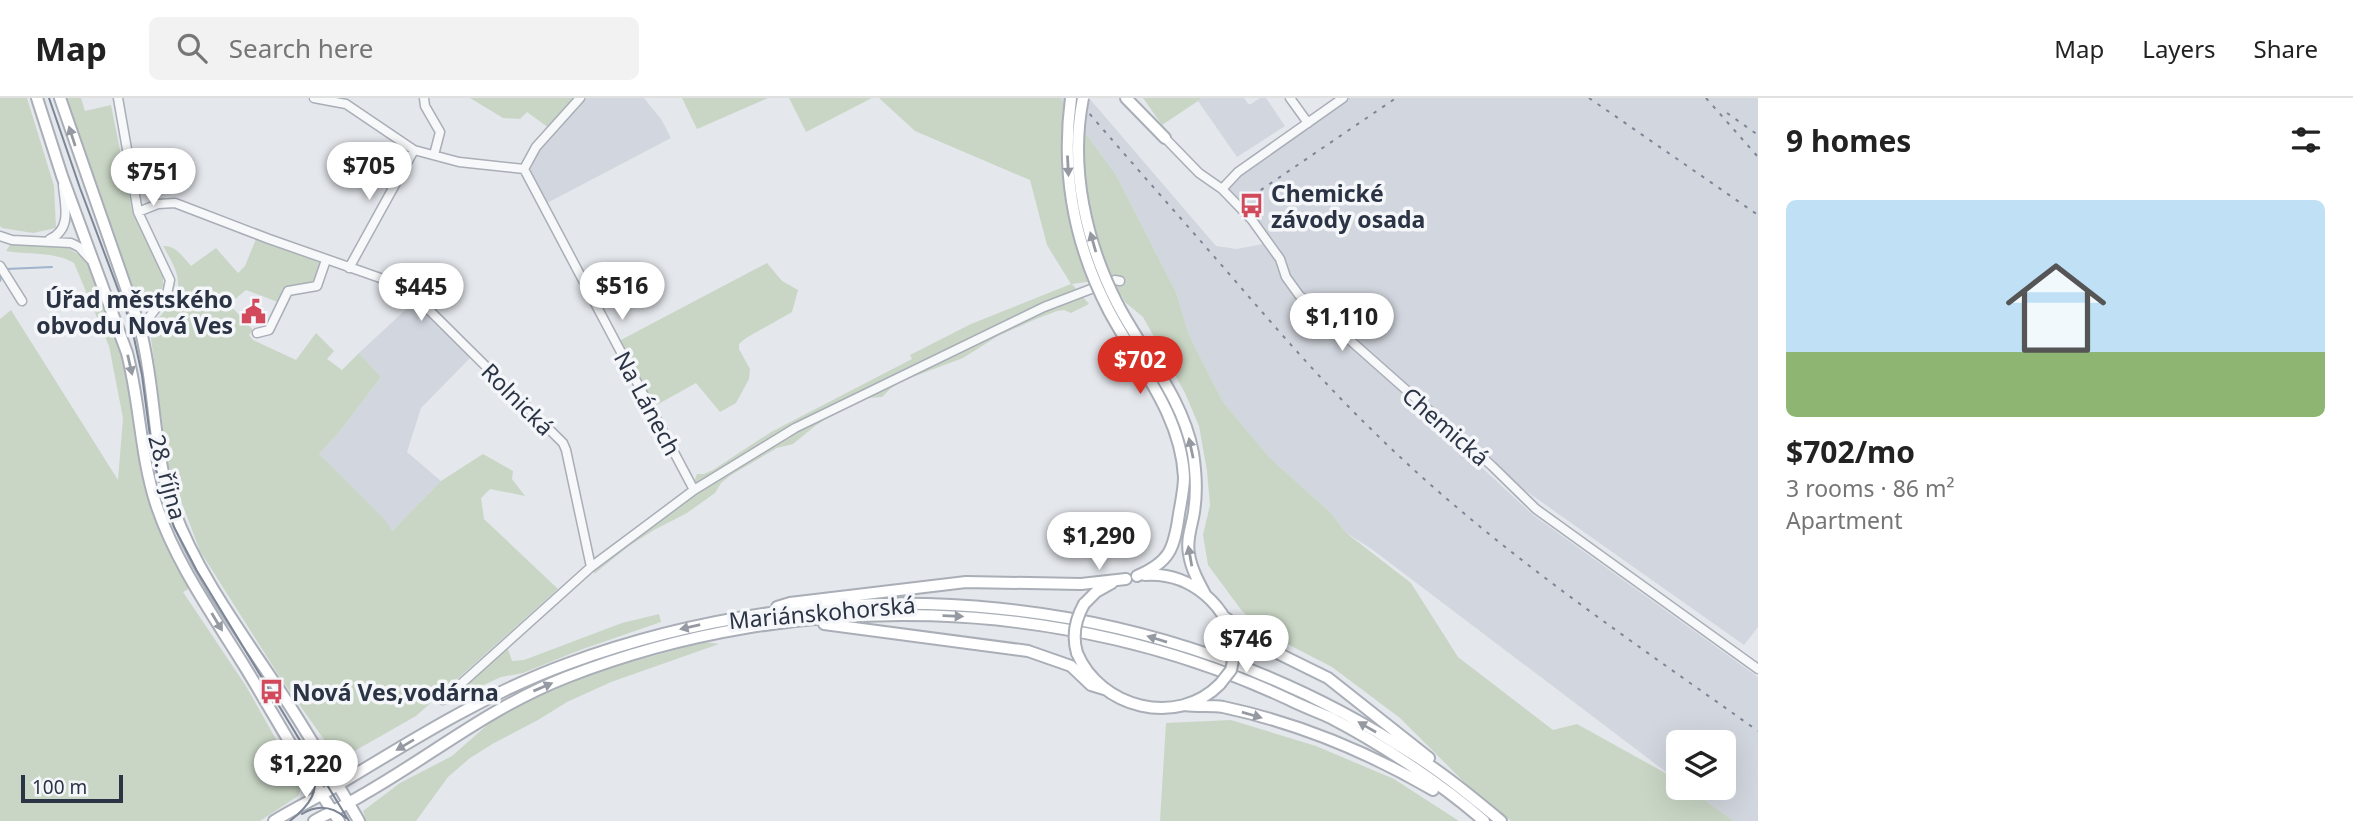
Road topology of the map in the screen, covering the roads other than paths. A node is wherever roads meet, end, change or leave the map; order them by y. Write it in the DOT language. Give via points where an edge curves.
graph roads {
  1 [pos="37,98"];
  2 [pos="60,98"];
  3 [pos="118,98"];
  4 [pos="314,98"];
  5 [pos="424,98"];
  6 [pos="580,98"];
  7 [pos="1072,98"];
  8 [pos="1083,98"];
  9 [pos="1126,98"];
  10 [pos="1133,98"];
  11 [pos="1290,98"];
  12 [pos="1343,98"];
  13 [pos="346,101"];
  14 [pos="1308,123"];
  15 [pos="1165,138"];
  16 [pos="414,150"];
  17 [pos="434,155"];
  18 [pos="524,169"];
  19 [pos="62,176"];
  20 [pos="1222,189"];
  21 [pos="138,212"];
  22 [pos="0,236"];
  23 [pos="47,240"];
  24 [pos="326,260"];
  25 [pos="92,261"];
  26 [pos="0,266"];
  27 [pos="349,268"];
  28 [pos="1091,289"];
  29 [pos="129,293"];
  30 [pos="22,301"];
  31 [pos="161,302"];
  32 [pos="1114,308"];
  33 [pos="257,333"];
  34 [pos="143,341"];
  35 [pos="694,490"];
  36 [pos="591,567"];
  37 [pos="1131,578"];
  38 [pos="1205,594"];
  39 [pos="1226,618"];
  40 [pos="762,619"];
  41 [pos="1758,669"];
  42 [pos="1104,689"];
  43 [pos="443,699"];
  44 [pos="1185,705"];
  45 [pos="326,764"];
  46 [pos="363,770"];
  47 [pos="338,785"];
  48 [pos="1465,791"];
  49 [pos="321,795"];
  50 [pos="348,803"];
  51 [pos="336,816"];
  52 [pos="1481,819"];
  53 [pos="274,821"];
  54 [pos="314,821"];
  55 [pos="359,821"];
  56 [pos="1501,821"];
  1 -- 19 [label="main road, 28. října"];
  29 -- 2 [label="main road, 28. října, one-way"];
  3 -- 21 [label="street"];
  4 -- 13 [label="street"];
  5 -- 17 [label="street" via="440,132"];
  6 -- 18 [label="street" via="536,147"];
  7 -- 32 [label="main road, one-way, bridge" via="1068,158 1073,209 1086,261"];
  32 -- 8 [label="main road, one-way, bridge" via="1084,208 1079,133"];
  9 -- 15 [label="main road"];
  10 -- 15 [label="main road"];
  11 -- 14 [label="street"];
  12 -- 14 [label="street"];
  13 -- 16 [label="street"];
  14 -- 20 [label="street" via="1238,172"];
  15 -- 20 [label="street, Chemická"];
  16 -- 17 [label="street"];
  16 -- 27 [label="street"];
  17 -- 18 [label="street"];
  18 -- 35 [label="street, Na Lánech"];
  19 -- 23 [label="street" via="65,223"];
  19 -- 25 [label="main road, 28. října"];
  20 -- 41 [label="street, Chemická" via="1252,220 1299,295 1536,509"];
  21 -- 24 [label="street, Rolnická" via="175,203"];
  21 -- 31 [label="street" via="169,276"];
  22 -- 23 [label="street"];
  23 -- 25 [label="street" via="74,243"];
  24 -- 27 [label="street, Rolnická"];
  24 -- 33 [label="street" via="317,286 288,290 269,330"];
  25 -- 49 [label="main road, 28. října, one-way" via="127,353 146,470 165,530"];
  26 -- 30 [label="street"];
  27 -- 36 [label="street, Rolnická" via="406,287 563,443"];
  28 -- 35 [label="street" via="1044,307 795,428"];
  29 -- 31 [label="street" via="141,304"];
  29 -- 34 [label="main road, 28. října"];
  31 -- 34 [label="street" via="147,320"];
  32 -- 37 [label="main road" via="1169,416 1182,463 1183,491 1172,547 1163,562"];
  38 -- 32 [label="main road, one-way" via="1188,551 1196,494 1189,436 1166,385"];
  34 -- 45 [label="main road, 28. října" via="161,466 180,527"];
  35 -- 36 [label="street"];
  36 -- 43 [label="street"];
  37 -- 38 [label="main road" via="1165,576"];
  37 -- 40 [label="main road" via="1081,584 936,585 790,603"];
  37 -- 42 [label="main road, bridge" via="1103,587 1084,604 1075,625 1077,653 1085,670"];
  38 -- 39 [label="main road"];
  39 -- 44 [label="main road, bridge" via="1234,652 1231,670 1206,697"];
  39 -- 48 [label="main road" via="1261,645 1339,685"];
  40 -- 42 [label="main road" via="775,627 834,624 1028,651 1071,666 1091,685"];
  40 -- 46 [label="main road, Mariánskohorská, one-way" via="666,632 564,665 484,700"];
  48 -- 40 [label="main road, Mariánskohorská, one-way" via="1411,752 1340,711 1242,667 1130,631 1059,616 962,604 872,604"];
  50 -- 40 [label="main road, Mariánskohorská, one-way" via="474,723 538,689 646,650"];
  40 -- 52 [label="main road, Mariánskohorská, one-way" via="962,616 1057,627 1128,642 1237,677 1331,719 1404,761"];
  42 -- 44 [label="main road" via="1137,705"];
  44 -- 52 [label="main road, one-way" via="1220,706 1319,735 1363,752"];
  45 -- 46 [label="main road" via="338,771"];
  45 -- 47 [label="main road, 28. října"];
  46 -- 47 [label="main road, Mariánskohorská"];
  47 -- 49 [label="main road, Mariánskohorská"];
  47 -- 50 [label="main road, 28. října"];
  48 -- 56 [label="main road, Mariánskohorská"];
  49 -- 51 [label="main road, 28. října"];
  49 -- 53 [label="main road, Mariánskohorská"];
  50 -- 51 [label="main road, Mariánskohorská"];
  50 -- 55 [label="main road, 28. října"];
  51 -- 54 [label="main road, Mariánskohorská"];
}
